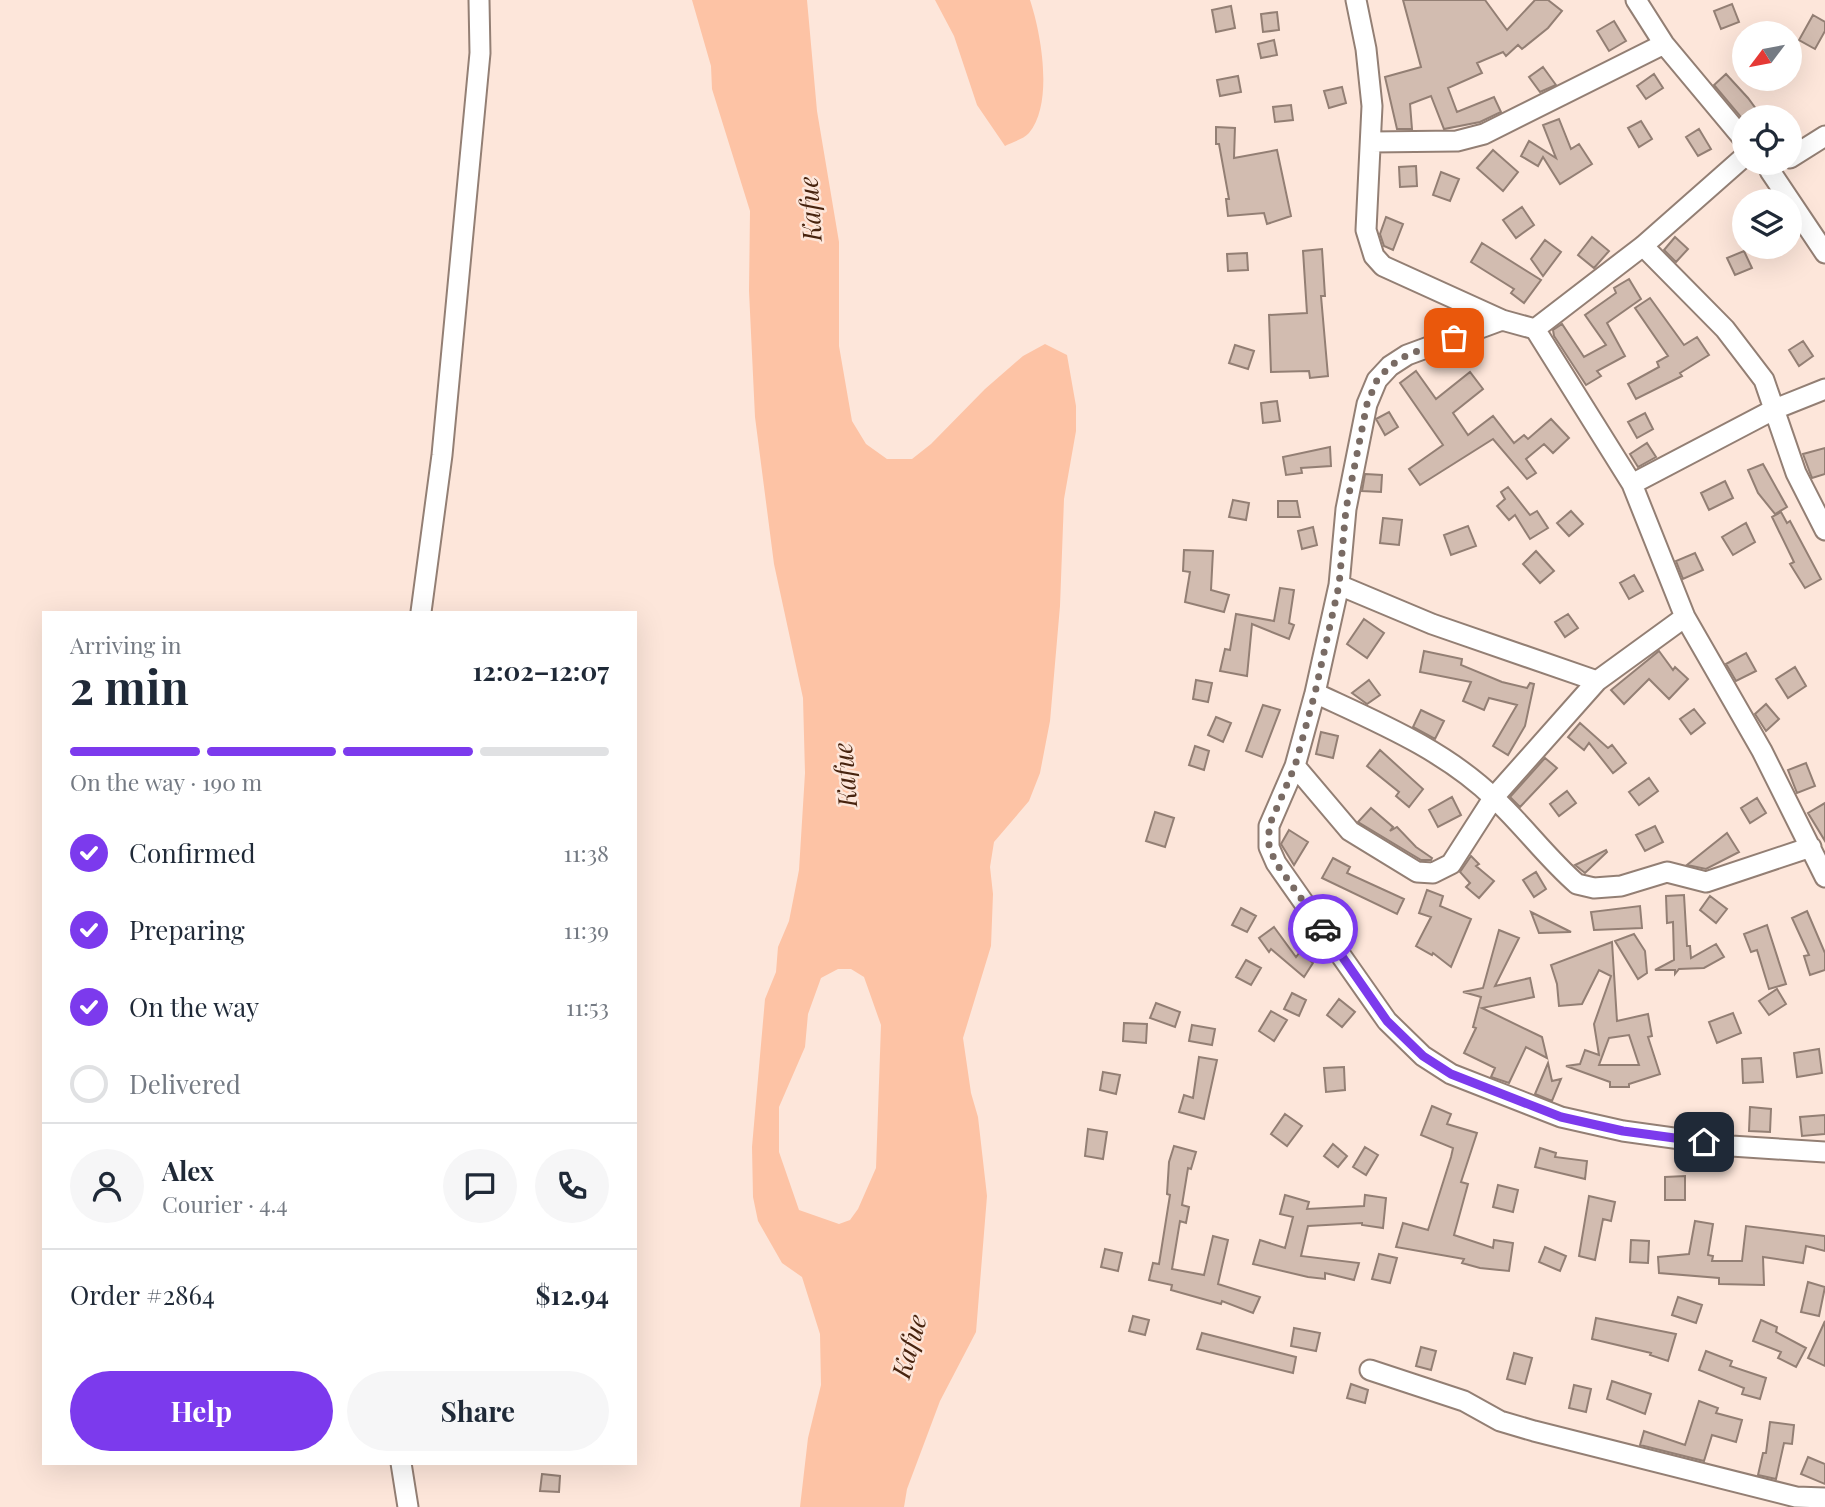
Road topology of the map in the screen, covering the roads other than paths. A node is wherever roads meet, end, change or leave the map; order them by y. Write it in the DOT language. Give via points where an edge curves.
graph roads {
  1 [pos="479,0"];
  2 [pos="1356,0"];
  3 [pos="1636,0"];
  4 [pos="1664,44"];
  5 [pos="1732,125"];
  6 [pos="1825,136"];
  7 [pos="1372,142"];
  8 [pos="1802,150"];
  9 [pos="1732,168"];
  10 [pos="1778,175"];
  11 [pos="1643,247"];
  12 [pos="1825,253"];
  13 [pos="1502,320"];
  14 [pos="1535,329"];
  15 [pos="1825,389"];
  16 [pos="1775,409"];
  17 [pos="1632,484"];
  18 [pos="1825,530"];
  19 [pos="1339,585"];
  20 [pos="421,611"];
  21 [pos="1685,617"];
  22 [pos="1597,681"];
  23 [pos="1315,693"];
  24 [pos="1295,766"];
  25 [pos="1494,797"];
  26 [pos="1811,848"];
  27 [pos="1825,877"];
  28 [pos="1825,1152"];
  29 [pos="1370,1370"];
  30 [pos="401,1465"];
  31 [pos="1825,1498"];
  32 [pos="408,1507"];
  1 -- 20 [label="street" via="480,53 442,455"];
  2 -- 7 [label="street" via="1366,49"];
  3 -- 4 [label="street"];
  4 -- 5 [label="street"];
  4 -- 7 [label="street" via="1484,134 1458,141"];
  6 -- 8 [label="street"];
  7 -- 13 [label="street" via="1366,230 1374,256 1383,266"];
  9 -- 11 [label="street"];
  10 -- 12 [label="street"];
  11 -- 14 [label="street"];
  11 -- 16 [label="street" via="1746,354 1764,380"];
  13 -- 14 [label="street"];
  13 -- 19 [label="street" via="1407,355 1377,380 1367,404 1346,509"];
  14 -- 17 [label="street"];
  15 -- 16 [label="street"];
  16 -- 17 [label="street"];
  16 -- 18 [label="street" via="1796,473"];
  17 -- 21 [label="street"];
  19 -- 22 [label="street" via="1432,624"];
  19 -- 23 [label="street"];
  21 -- 22 [label="street"];
  21 -- 26 [label="street"];
  22 -- 25 [label="street"];
  23 -- 24 [label="street"];
  23 -- 25 [label="street" via="1424,747"];
  24 -- 25 [label="street" via="1350,831 1425,875 1451,864"];
  24 -- 28 [label="street" via="1269,826 1269,847 1276,863 1387,1021 1423,1056 1451,1074 1561,1117 1731,1146"];
  25 -- 26 [label="street" via="1563,872 1577,884 1594,888 1621,886 1667,872 1706,882"];
  26 -- 27 [label="street"];
  29 -- 31 [label="street" via="1464,1401 1500,1421 1796,1497"];
  30 -- 32 [label="street"];
}
